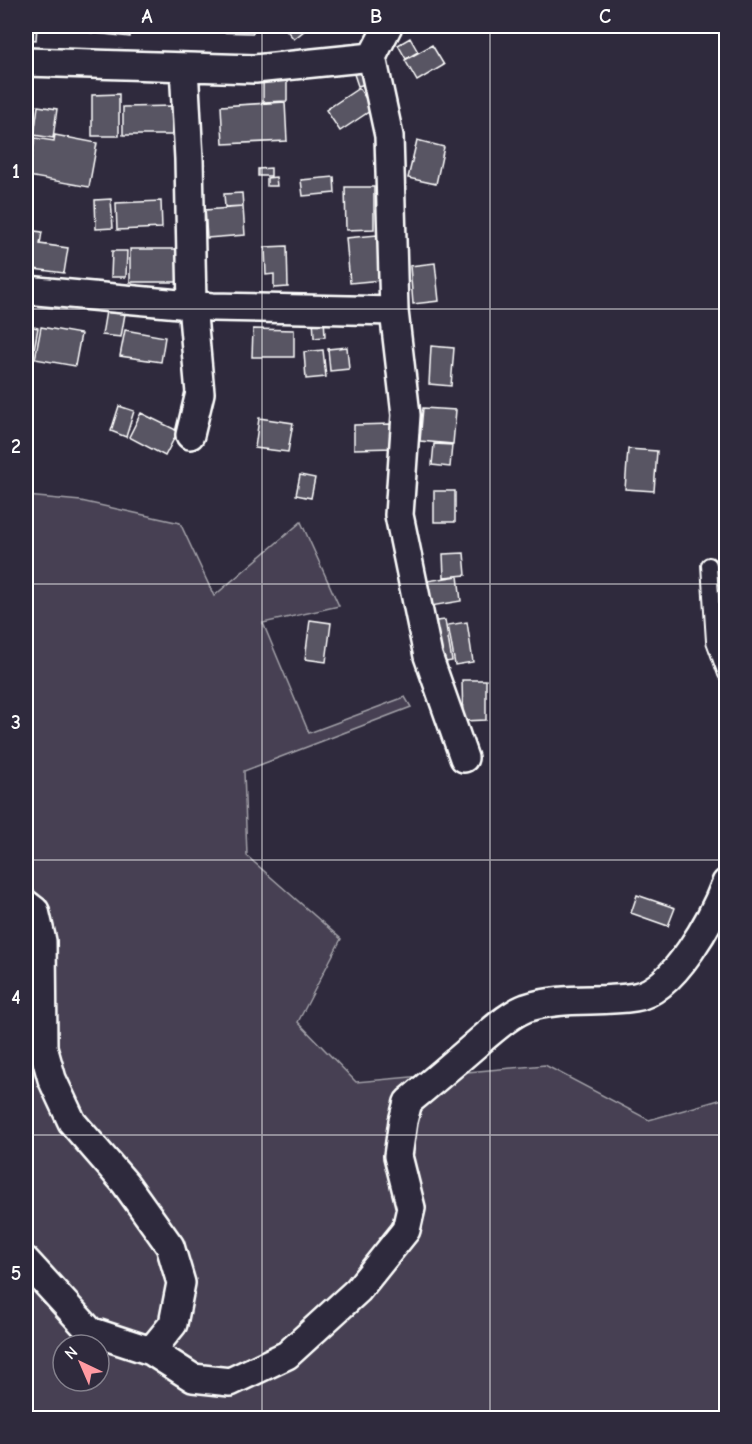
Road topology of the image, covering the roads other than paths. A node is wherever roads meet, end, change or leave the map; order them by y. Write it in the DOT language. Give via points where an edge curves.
graph roads {
  1 [pos="388,26"];
  2 [pos="372,57"];
  3 [pos="26,63"];
  4 [pos="184,67"];
  5 [pos="26,290"];
  6 [pos="192,305"];
  7 [pos="394,311"];
  8 [pos="190,435"];
  9 [pos="710,565"];
  10 [pos="726,674"];
  11 [pos="464,758"];
  12 [pos="726,883"];
  13 [pos="26,904"];
  14 [pos="26,1261"];
  15 [pos="151,1351"];
  1 -- 2 [label="street"];
  2 -- 4 [label="street" via="255,69"];
  2 -- 7 [label="street" via="389,136"];
  3 -- 4 [label="street"];
  4 -- 6 [label="street"];
  5 -- 6 [label="street"];
  6 -- 7 [label="street"];
  6 -- 8 [label="street" via="200,393"];
  7 -- 11 [label="street" via="406,415 399,515 428,656"];
  9 -- 10 [label="lane" via="714,641"];
  12 -- 15 [label="street" via="698,942 654,991 636,997 559,1000 524,1009 499,1025 408,1102 398,1156 411,1208 406,1230 358,1290 287,1356 230,1382 193,1378"];
  13 -- 15 [label="street" via="35,911 42,942 43,1047 52,1079 72,1122 125,1183 170,1246 181,1284 173,1324"];
  14 -- 15 [label="street" via="90,1331"];
}
